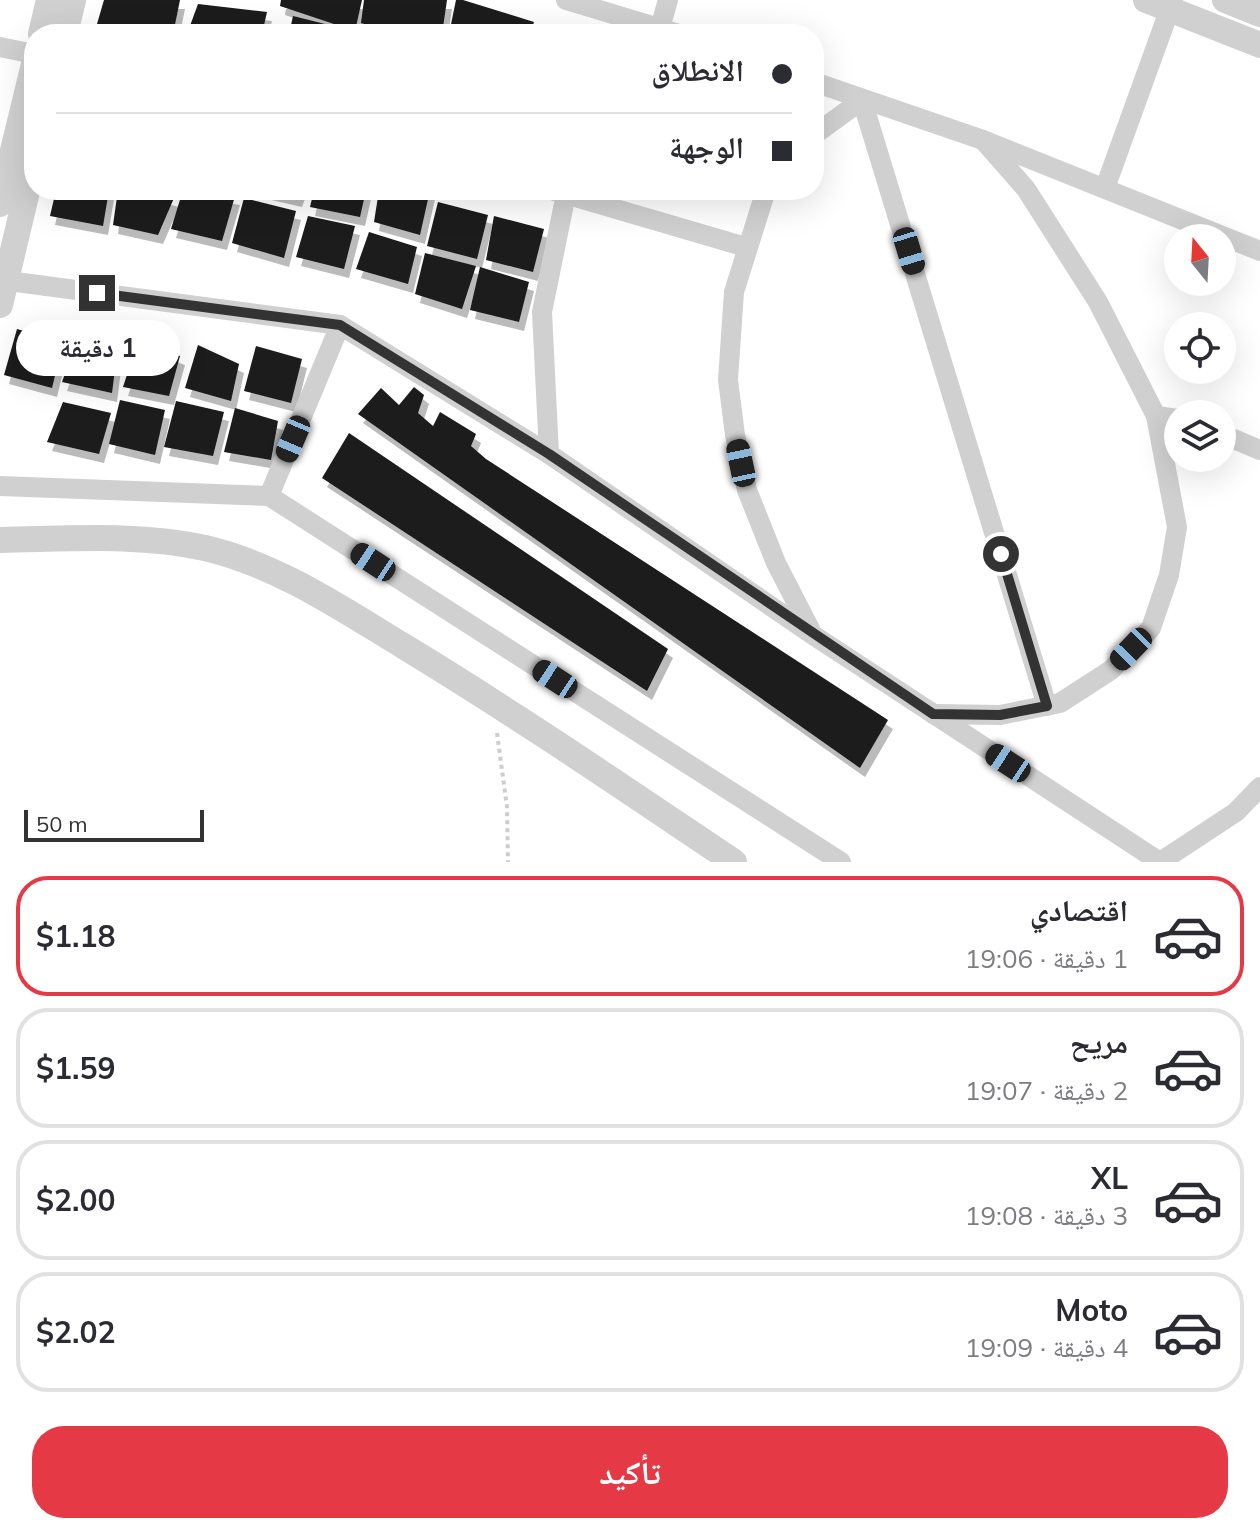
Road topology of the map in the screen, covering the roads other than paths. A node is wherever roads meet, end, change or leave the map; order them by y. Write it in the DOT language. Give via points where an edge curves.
graph roads {
  1 [pos="49,0"];
  2 [pos="73,0"];
  3 [pos="566,0"];
  4 [pos="668,0"];
  5 [pos="1225,0"];
  6 [pos="1163,3"];
  7 [pos="1260,14"];
  8 [pos="43,24"];
  9 [pos="67,24"];
  10 [pos="646,24"];
  11 [pos="669,24"];
  12 [pos="1260,45"];
  13 [pos="0,47"];
  14 [pos="24,52"];
  15 [pos="824,86"];
  16 [pos="862,100"];
  17 [pos="24,105"];
  18 [pos="824,128"];
  19 [pos="983,140"];
  20 [pos="1105,188"];
  21 [pos="24,200"];
  22 [pos="558,200"];
  23 [pos="586,200"];
  24 [pos="762,200"];
  25 [pos="0,204"];
  26 [pos="746,247"];
  27 [pos="1260,251"];
  28 [pos="2,289"];
  29 [pos="340,325"];
  30 [pos="1156,416"];
  31 [pos="1164,417"];
  32 [pos="1236,440"];
  33 [pos="1260,450"];
  34 [pos="549,454"];
  35 [pos="0,486"];
  36 [pos="269,496"];
  37 [pos="0,540"];
  38 [pos="813,635"];
  39 [pos="1047,706"];
  40 [pos="933,714"];
  41 [pos="1260,787"];
  42 [pos="734,862"];
  43 [pos="841,862"];
  44 [pos="1160,862"];
  1 -- 8 [label="street"];
  2 -- 9 [label="street"];
  3 -- 10 [label="street"];
  4 -- 11 [label="street"];
  5 -- 7 [label="street"];
  6 -- 12 [label="street"];
  6 -- 20 [label="street"];
  13 -- 14 [label="street"];
  15 -- 16 [label="street"];
  16 -- 18 [label="street"];
  16 -- 19 [label="street"];
  16 -- 39 [label="street"];
  17 -- 25 [label="street"];
  19 -- 20 [label="street"];
  19 -- 30 [label="street" via="1026,189 1098,302"];
  20 -- 27 [label="street"];
  21 -- 28 [label="street"];
  22 -- 34 [label="street" via="542,312"];
  23 -- 26 [label="street"];
  24 -- 26 [label="street"];
  26 -- 38 [label="street" via="734,292 728,380 735,435 747,490"];
  28 -- 29 [label="street"];
  29 -- 34 [label="street"];
  29 -- 36 [label="street"];
  30 -- 31 [label="street"];
  30 -- 39 [label="street" via="1177,527 1169,575 1151,628 1111,670"];
  32 -- 33 [label="street"];
  34 -- 38 [label="street"];
  35 -- 36 [label="street"];
  36 -- 43 [label="street"];
  37 -- 42 [label="street" via="139,538 206,548 269,569 490,698"];
  38 -- 40 [label="street"];
  39 -- 40 [label="street" via="1000,715"];
  40 -- 44 [label="street"];
  41 -- 44 [label="street" via="1236,812"];
}
